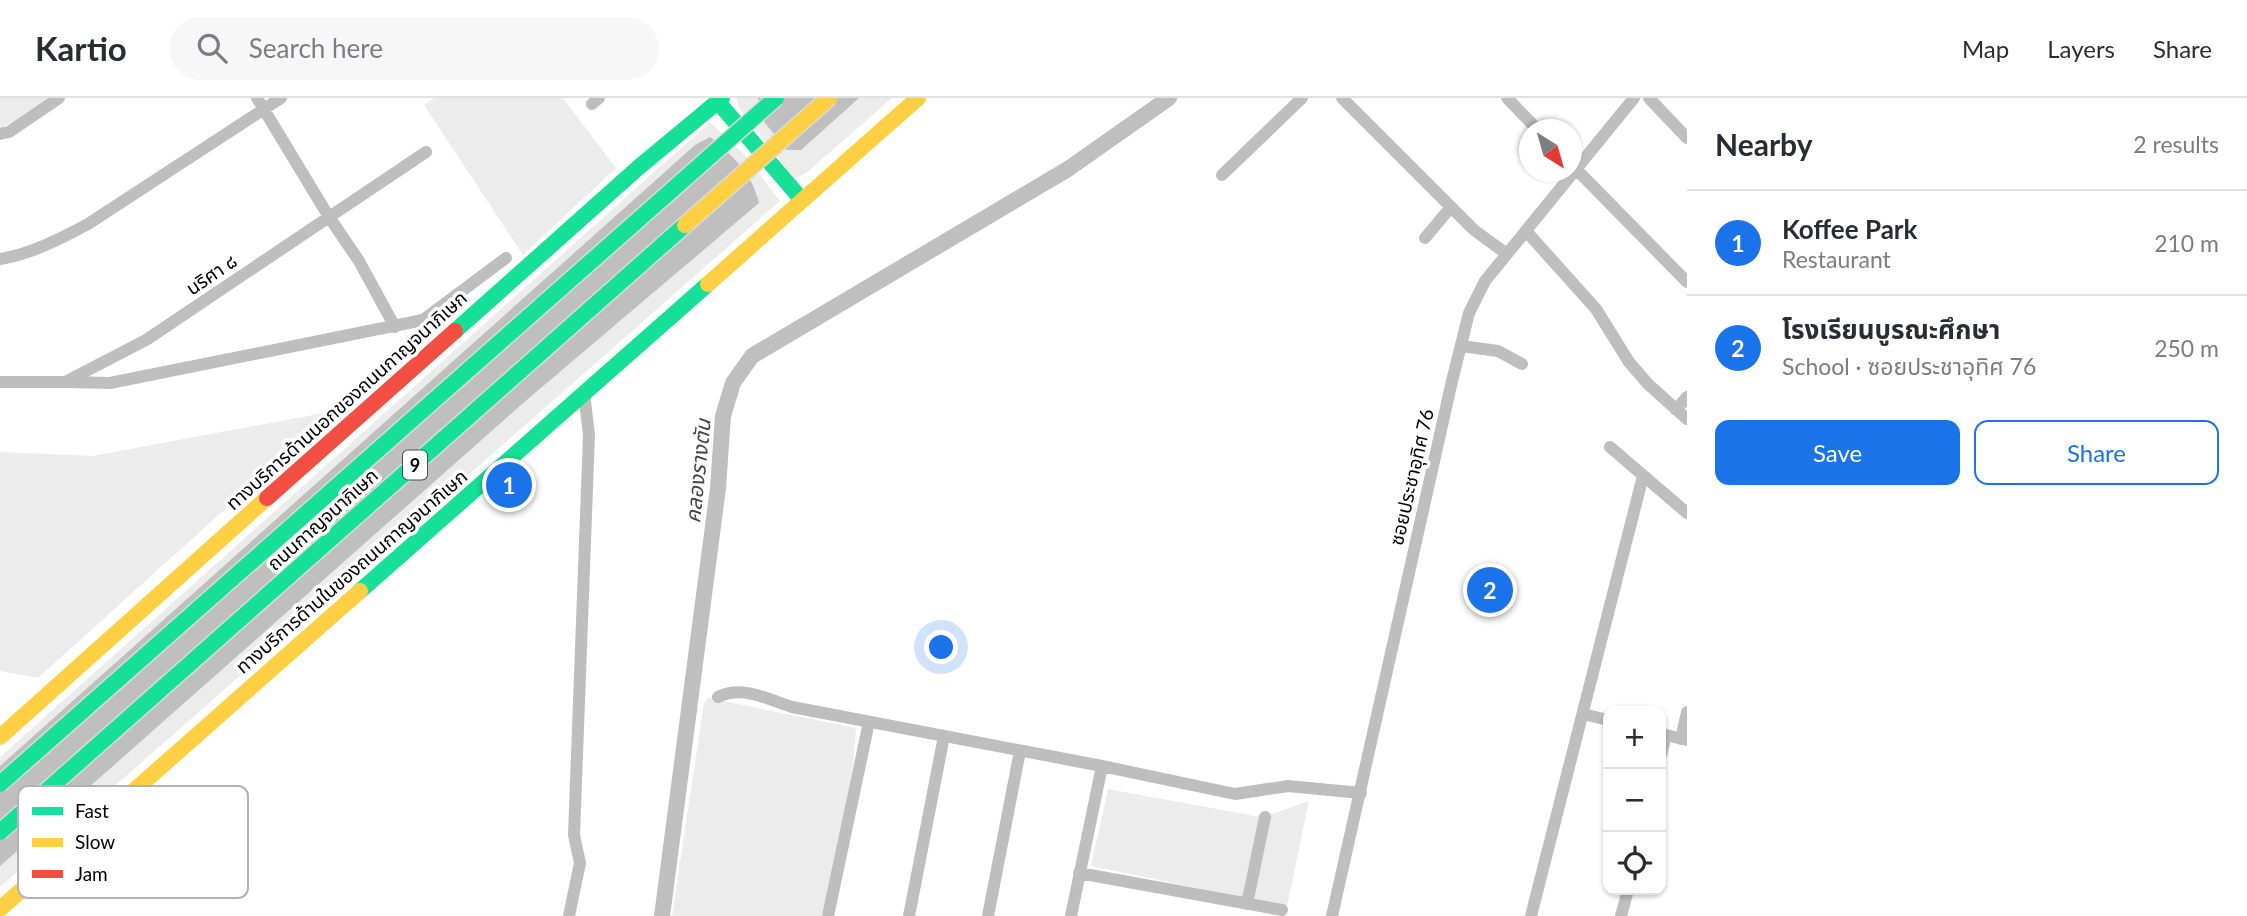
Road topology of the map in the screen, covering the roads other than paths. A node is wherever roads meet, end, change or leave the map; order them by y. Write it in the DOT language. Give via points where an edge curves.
graph roads {
  1 [pos="59,98"];
  2 [pos="257,98"];
  3 [pos="281,98"];
  4 [pos="776,98"];
  5 [pos="830,98"];
  6 [pos="918,98"];
  7 [pos="1302,98"];
  8 [pos="1342,98"];
  9 [pos="1507,98"];
  10 [pos="1634,98"];
  11 [pos="1649,98"];
  12 [pos="718,99"];
  13 [pos="264,110"];
  14 [pos="1527,119"];
  15 [pos="0,134"];
  16 [pos="1687,138"];
  17 [pos="426,152"];
  18 [pos="1582,158"];
  19 [pos="1222,175"];
  20 [pos="1582,175"];
  21 [pos="1563,182"];
  22 [pos="802,200"];
  23 [pos="1451,207"];
  24 [pos="329,217"];
  25 [pos="1526,231"];
  26 [pos="1424,237"];
  27 [pos="1507,254"];
  28 [pos="0,258"];
  29 [pos="506,258"];
  30 [pos="1687,282"];
  31 [pos="395,327"];
  32 [pos="1461,346"];
  33 [pos="1522,364"];
  34 [pos="0,382"];
  35 [pos="65,382"];
  36 [pos="584,393"];
  37 [pos="1687,397"];
  38 [pos="1676,410"];
  39 [pos="1687,419"];
  40 [pos="1610,447"];
  41 [pos="1643,476"];
  42 [pos="1687,513"];
  43 [pos="718,697"];
  44 [pos="1687,712"];
  45 [pos="1583,714"];
  46 [pos="1603,719"];
  47 [pos="869,722"];
  48 [pos="1666,735"];
  49 [pos="944,736"];
  50 [pos="0,737"];
  51 [pos="1684,739"];
  52 [pos="1020,751"];
  53 [pos="1102,766"];
  54 [pos="0,784"];
  55 [pos="52,786"];
  56 [pos="139,786"];
  57 [pos="1361,793"];
  58 [pos="18,816"];
  59 [pos="1265,817"];
  60 [pos="0,832"];
  61 [pos="1080,873"];
  62 [pos="18,893"];
  63 [pos="1627,895"];
  64 [pos="1247,904"];
  65 [pos="0,909"];
  66 [pos="1282,910"];
  67 [pos="1335,915"];
  68 [pos="569,916"];
  69 [pos="828,916"];
  70 [pos="909,916"];
  71 [pos="988,916"];
  72 [pos="1071,916"];
  73 [pos="1531,916"];
  74 [pos="1621,916"];
  1 -- 15 [label="street"];
  2 -- 13 [label="street"];
  3 -- 13 [label="street"];
  4 -- 54 [label="main road, ถนนกาญจนาภิเษก / 9, bridge"];
  5 -- 55 [label="main road, ถนนกาญจนาภิเษก / 9, bridge"];
  6 -- 22 [label="main road, ทางบริการด้านในของถนนกาญจนาภิเษก"];
  7 -- 19 [label="street"];
  8 -- 23 [label="street"];
  9 -- 14 [label="street"];
  10 -- 18 [label="street, ซอยประชาอุทิศ 76"];
  11 -- 16 [label="street"];
  12 -- 22 [label="main road"];
  12 -- 50 [label="main road, ทางบริการด้านนอกของถนนกาญจนาภิเษก"];
  13 -- 24 [label="street"];
  13 -- 28 [label="street" via="88,224 15,257"];
  17 -- 24 [label="street, นริศา ๘"];
  20 -- 30 [label="street"];
  21 -- 25 [label="street, ซอยประชาอุทิศ 76"];
  22 -- 36 [label="main road, ทางบริการด้านในของถนนกาญจนาภิเษก"];
  23 -- 26 [label="street"];
  23 -- 27 [label="street"];
  24 -- 31 [label="street"];
  24 -- 35 [label="street, นริศา ๘" via="146,341"];
  25 -- 27 [label="street, ซอยประชาอุทิศ 76"];
  25 -- 38 [label="street" via="1596,309 1647,384"];
  27 -- 32 [label="street, ซอยประชาอุทิศ 76" via="1477,295"];
  29 -- 31 [label="street" via="423,320"];
  31 -- 35 [label="street" via="110,383"];
  32 -- 33 [label="street" via="1498,351"];
  32 -- 57 [label="street, ซอยประชาอุทิศ 76"];
  34 -- 35 [label="street, นริศา ๘"];
  36 -- 56 [label="main road, ทางบริการด้านในของถนนกาญจนาภิเษก"];
  36 -- 68 [label="street" via="589,435 574,835 580,863"];
  37 -- 38 [label="street"];
  38 -- 39 [label="street"];
  40 -- 41 [label="street"];
  41 -- 42 [label="street"];
  41 -- 45 [label="street"];
  43 -- 47 [label="street" via="742,691 792,707"];
  44 -- 51 [label="street"];
  45 -- 46 [label="street"];
  45 -- 73 [label="street"];
  47 -- 49 [label="street"];
  47 -- 69 [label="street"];
  48 -- 51 [label="street"];
  49 -- 52 [label="street"];
  49 -- 70 [label="street"];
  52 -- 53 [label="street"];
  52 -- 71 [label="street"];
  53 -- 57 [label="street" via="1234,794 1288,786"];
  53 -- 61 [label="street"];
  57 -- 67 [label="street, ซอยประชาอุทิศ 76"];
  58 -- 60 [label="main road, ถนนกาญจนาภิเษก / 9, bridge"];
  59 -- 64 [label="street"];
  61 -- 64 [label="street"];
  61 -- 72 [label="street"];
  62 -- 65 [label="main road, ทางบริการด้านในของถนนกาญจนาภิเษก"];
  63 -- 74 [label="street"];
  64 -- 66 [label="street"];
}
